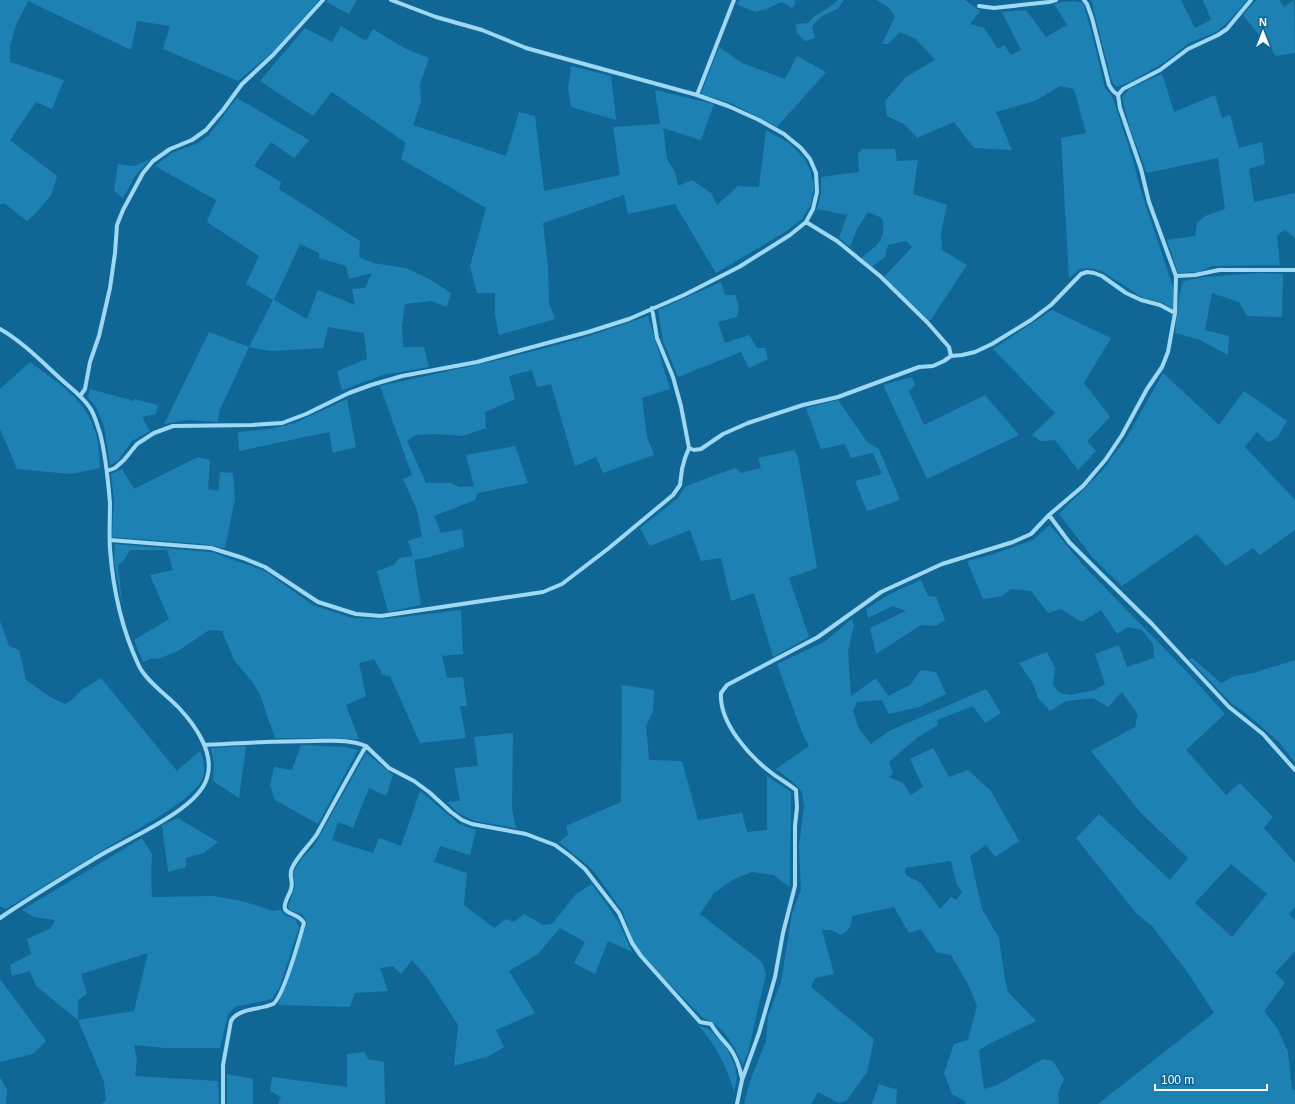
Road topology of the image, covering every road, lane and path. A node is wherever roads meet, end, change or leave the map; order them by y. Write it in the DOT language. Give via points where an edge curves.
graph roads {
  1 [pos="323,0"];
  2 [pos="391,0"];
  3 [pos="734,0"];
  4 [pos="1056,0"];
  5 [pos="1084,0"];
  6 [pos="1252,0"];
  7 [pos="979,6"];
  8 [pos="697,95"];
  9 [pos="1118,95"];
  10 [pos="806,222"];
  11 [pos="1295,270"];
  12 [pos="1176,276"];
  13 [pos="652,308"];
  14 [pos="1175,313"];
  15 [pos="0,329"];
  16 [pos="951,356"];
  17 [pos="80,396"];
  18 [pos="689,448"];
  19 [pos="107,471"];
  20 [pos="1049,515"];
  21 [pos="110,540"];
  22 [pos="204,745"];
  23 [pos="366,746"];
  24 [pos="1295,770"];
  25 [pos="0,918"];
  26 [pos="742,1080"];
  27 [pos="223,1104"];
  28 [pos="738,1104"];
  1 -- 17 [label="street" via="273,55 242,84 206,130 192,140 170,149 142,173 117,225 110,288 85,389"];
  2 -- 8 [label="street" via="436,17 482,30 526,48"];
  3 -- 8 [label="street"];
  4 -- 7 [label="street" via="994,8"];
  5 -- 9 [label="street" via="1092,18 1109,85"];
  6 -- 9 [label="street" via="1227,29 1188,49 1160,70 1123,89"];
  8 -- 10 [label="street" via="728,106 765,124 784,134 801,148 810,159 816,173 817,192 813,209"];
  9 -- 12 [label="street" via="1149,202"];
  10 -- 13 [label="street" via="739,267"];
  10 -- 16 [label="street" via="837,241 880,276 949,346"];
  11 -- 12 [label="street" via="1219,270"];
  12 -- 14 [label="street"];
  13 -- 18 [label="street" via="657,338 674,377"];
  13 -- 19 [label="street" via="588,332 477,362 402,376 371,385 282,423 173,426 154,433 137,444 124,460"];
  14 -- 16 [label="street" via="1126,293 1102,276 1087,272 1081,274 1051,305 1012,332 975,352"];
  14 -- 20 [label="street" via="1168,352 1162,367 1122,435 1083,486"];
  15 -- 17 [label="street"];
  16 -- 18 [label="street" via="933,366 920,367 838,397 803,405 748,423 722,434 701,449"];
  17 -- 19 [label="street" via="96,421"];
  18 -- 21 [label="street" via="683,463 680,485 674,496 562,584 543,592 381,616 356,614 318,602 266,567 211,548"];
  19 -- 21 [label="street"];
  20 -- 24 [label="street" via="1069,542 1152,624 1229,706 1263,734"];
  20 -- 26 [label="street" via="1024,538 942,564 881,592 818,637 727,685 720,693 721,705 730,728 749,752 773,774 796,790 797,796 794,826 795,886 760,1033"];
  21 -- 22 [label="street" via="113,581 119,609 140,668 179,708"];
  22 -- 23 [label="street" via="320,741 348,742"];
  22 -- 25 [label="street" via="208,759 207,778 190,802"];
  23 -- 26 [label="street" via="389,768 424,788 462,820 547,841 575,860 619,913 632,943 641,956 700,1022 711,1024 717,1035 730,1048 739,1065"];
  23 -- 27 [label="street" via="316,835 291,869 292,887 285,909 298,916 304,923 290,969 274,1003 239,1014 231,1021 223,1065"];
  26 -- 28 [label="street"];
}
